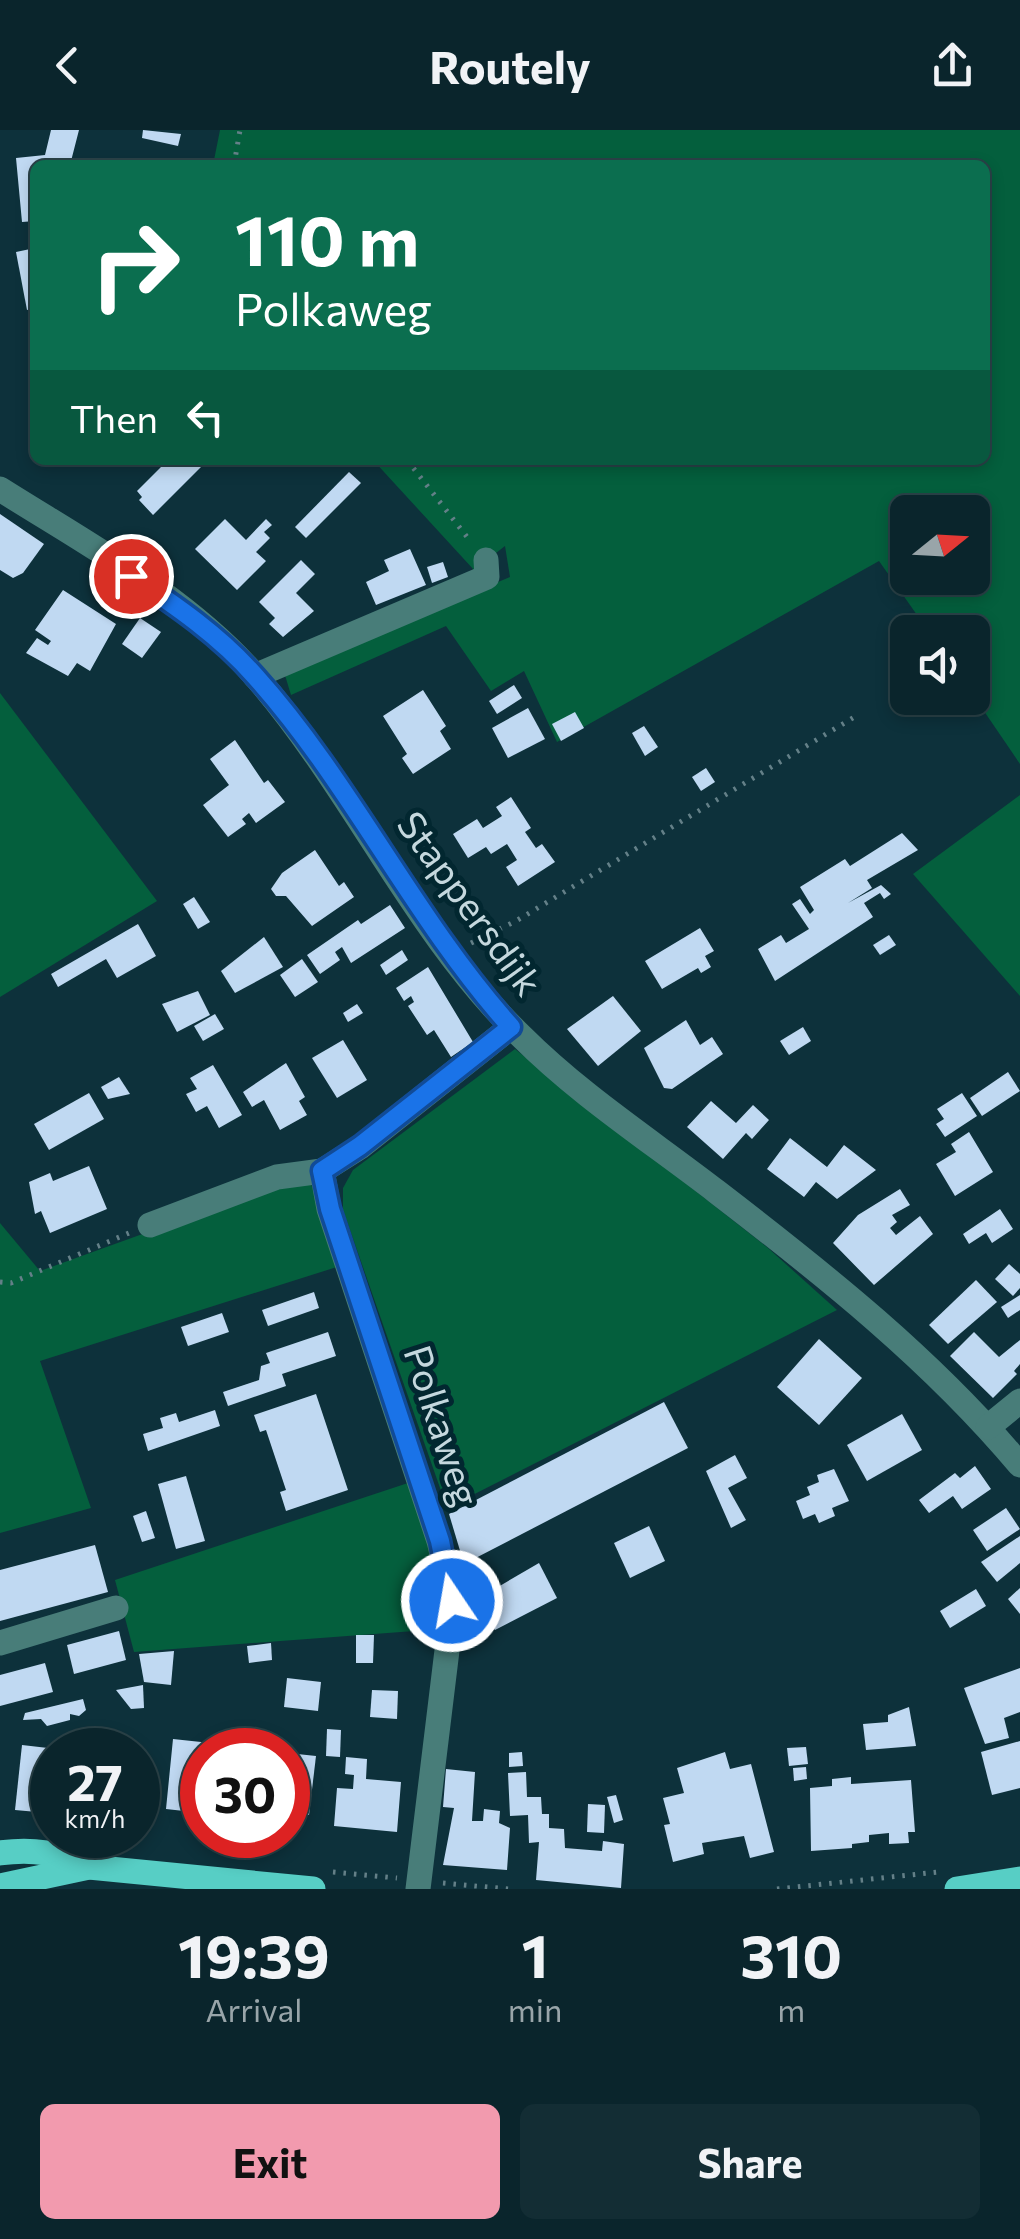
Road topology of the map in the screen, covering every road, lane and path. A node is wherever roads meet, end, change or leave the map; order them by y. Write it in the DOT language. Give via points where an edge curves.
graph roads {
  1 [pos="240,130"];
  2 [pos="235,160"];
  3 [pos="411,465"];
  4 [pos="0,489"];
  5 [pos="486,560"];
  6 [pos="255,676"];
  7 [pos="856,716"];
  8 [pos="451,953"];
  9 [pos="511,1027"];
  10 [pos="322,1171"];
  11 [pos="150,1224"];
  12 [pos="0,1282"];
  13 [pos="1020,1402"];
  14 [pos="988,1427"];
  15 [pos="1020,1465"];
  16 [pos="116,1608"];
  17 [pos="0,1643"];
  18 [pos="0,1853"];
  19 [pos="89,1868"];
  20 [pos="1020,1879"];
  21 [pos="953,1880"];
  22 [pos="0,1886"];
  23 [pos="312,1889"];
  24 [pos="418,1889"];
  25 [pos="777,1889"];
  1 -- 2 [label="path"];
  3 -- 5 [label="path"];
  4 -- 6 [label="street, Stappersdijk" via="188,614"];
  5 -- 6 [label="street" via="487,577"];
  6 -- 8 [label="street, Stappersdijk" via="310,745"];
  7 -- 8 [label="path" via="516,921"];
  8 -- 9 [label="street, Stappersdijk"];
  9 -- 10 [label="street"];
  9 -- 14 [label="street, Stappersdijk" via="584,1092 832,1283"];
  10 -- 11 [label="street" via="277,1177"];
  10 -- 24 [label="street, Polkaweg" via="440,1541 452,1601"];
  11 -- 12 [label="path"];
  13 -- 14 [label="street"];
  14 -- 15 [label="street, Stappersdijk"];
  16 -- 17 [label="street"];
  18 -- 19 [label="main road" via="62,1855"];
  19 -- 22 [label="main road"];
  19 -- 23 [label="main road"];
  20 -- 21 [label="main road"];
  21 -- 25 [label="path"];
}
